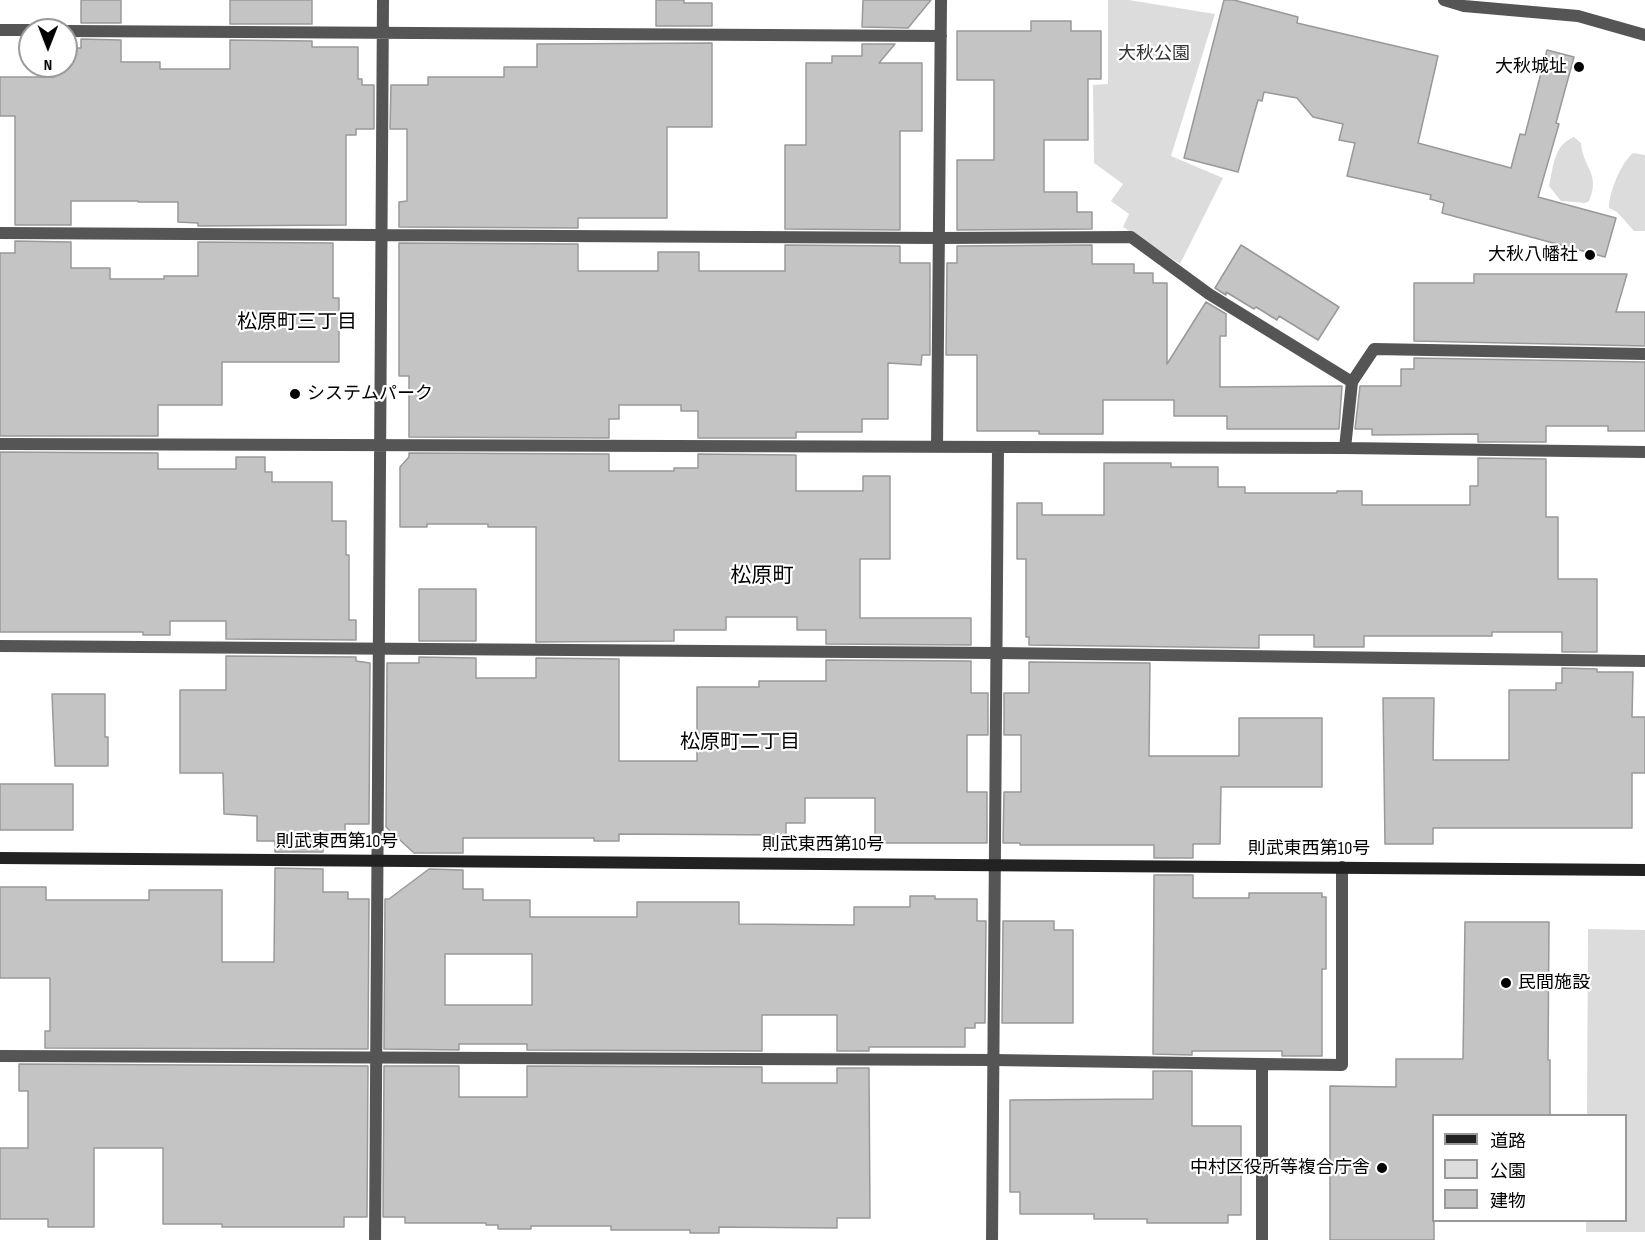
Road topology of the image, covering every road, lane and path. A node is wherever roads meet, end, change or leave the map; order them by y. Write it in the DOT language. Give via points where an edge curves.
graph roads {
  1 [pos="383,0"];
  2 [pos="941,0"];
  3 [pos="1444,0"];
  4 [pos="0,30"];
  5 [pos="18,30"];
  6 [pos="78,31"];
  7 [pos="383,34"];
  8 [pos="1645,35"];
  9 [pos="941,36"];
  10 [pos="0,233"];
  11 [pos="382,236"];
  12 [pos="939,238"];
  13 [pos="1645,354"];
  14 [pos="1352,382"];
  15 [pos="0,444"];
  16 [pos="381,446"];
  17 [pos="937,447"];
  18 [pos="998,448"];
  19 [pos="1346,448"];
  20 [pos="1645,452"];
  21 [pos="0,646"];
  22 [pos="379,649"];
  23 [pos="996,653"];
  24 [pos="1645,661"];
  25 [pos="0,858"];
  26 [pos="378,860"];
  27 [pos="994,864"];
  28 [pos="1342,867"];
  29 [pos="1645,870"];
  30 [pos="0,1056"];
  31 [pos="377,1057"];
  32 [pos="993,1060"];
  33 [pos="1262,1064"];
  34 [pos="375,1240"];
  35 [pos="992,1240"];
  36 [pos="1262,1240"];
  1 -- 7 [label="street"];
  2 -- 9 [label="street"];
  3 -- 8 [label="street" via="1464,6 1578,16"];
  4 -- 5 [label="street"];
  6 -- 7 [label="street"];
  7 -- 9 [label="street"];
  7 -- 11 [label="street"];
  9 -- 12 [label="street"];
  10 -- 11 [label="street"];
  11 -- 12 [label="street"];
  11 -- 16 [label="street"];
  12 -- 14 [label="street" via="1131,237 1209,294"];
  12 -- 17 [label="street"];
  13 -- 14 [label="street" via="1374,349"];
  14 -- 19 [label="street"];
  15 -- 16 [label="street"];
  16 -- 17 [label="street"];
  16 -- 22 [label="street"];
  17 -- 18 [label="street"];
  18 -- 19 [label="street"];
  18 -- 23 [label="street"];
  19 -- 20 [label="street"];
  21 -- 22 [label="street"];
  22 -- 23 [label="street"];
  22 -- 26 [label="street"];
  23 -- 24 [label="street"];
  23 -- 27 [label="street"];
  25 -- 26 [label="street, 則武東西第10号"];
  26 -- 27 [label="street, 則武東西第10号"];
  26 -- 31 [label="street"];
  27 -- 28 [label="street, 則武東西第10号"];
  27 -- 32 [label="street"];
  28 -- 29 [label="street, 則武東西第10号"];
  28 -- 33 [label="street" via="1342,1065"];
  30 -- 31 [label="street"];
  31 -- 32 [label="street"];
  31 -- 34 [label="street"];
  32 -- 33 [label="street"];
  32 -- 35 [label="street"];
  33 -- 36 [label="street"];
}
